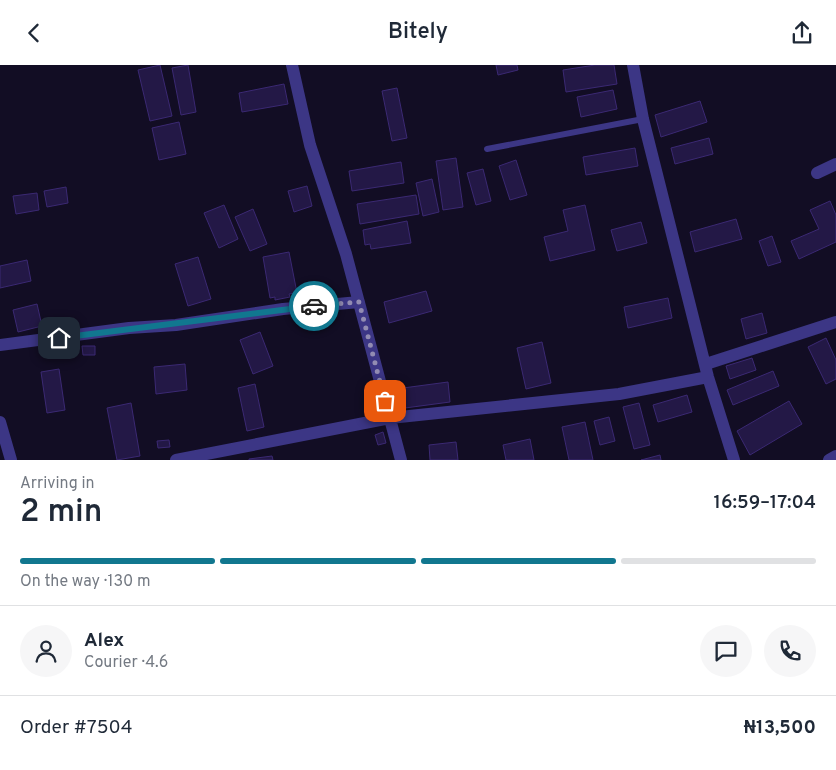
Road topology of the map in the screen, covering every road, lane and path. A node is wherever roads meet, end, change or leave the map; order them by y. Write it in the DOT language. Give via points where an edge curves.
graph roads {
  1 [pos="292,65"];
  2 [pos="633,65"];
  3 [pos="643,119"];
  4 [pos="487,149"];
  5 [pos="836,164"];
  6 [pos="817,173"];
  7 [pos="359,302"];
  8 [pos="836,322"];
  9 [pos="0,345"];
  10 [pos="707,371"];
  11 [pos="390,418"];
  12 [pos="0,422"];
  13 [pos="836,456"];
  14 [pos="10,460"];
  15 [pos="176,460"];
  16 [pos="401,460"];
  17 [pos="734,460"];
  18 [pos="829,460"];
  1 -- 7 [label="street" via="310,145"];
  2 -- 3 [label="street"];
  3 -- 4 [label="lane"];
  3 -- 10 [label="street"];
  5 -- 6 [label="street"];
  7 -- 9 [label="street"];
  7 -- 11 [label="street"];
  8 -- 10 [label="street"];
  10 -- 11 [label="street" via="619,395"];
  10 -- 17 [label="street"];
  11 -- 15 [label="street"];
  11 -- 16 [label="street"];
  12 -- 14 [label="street"];
  13 -- 18 [label="street"];
}
